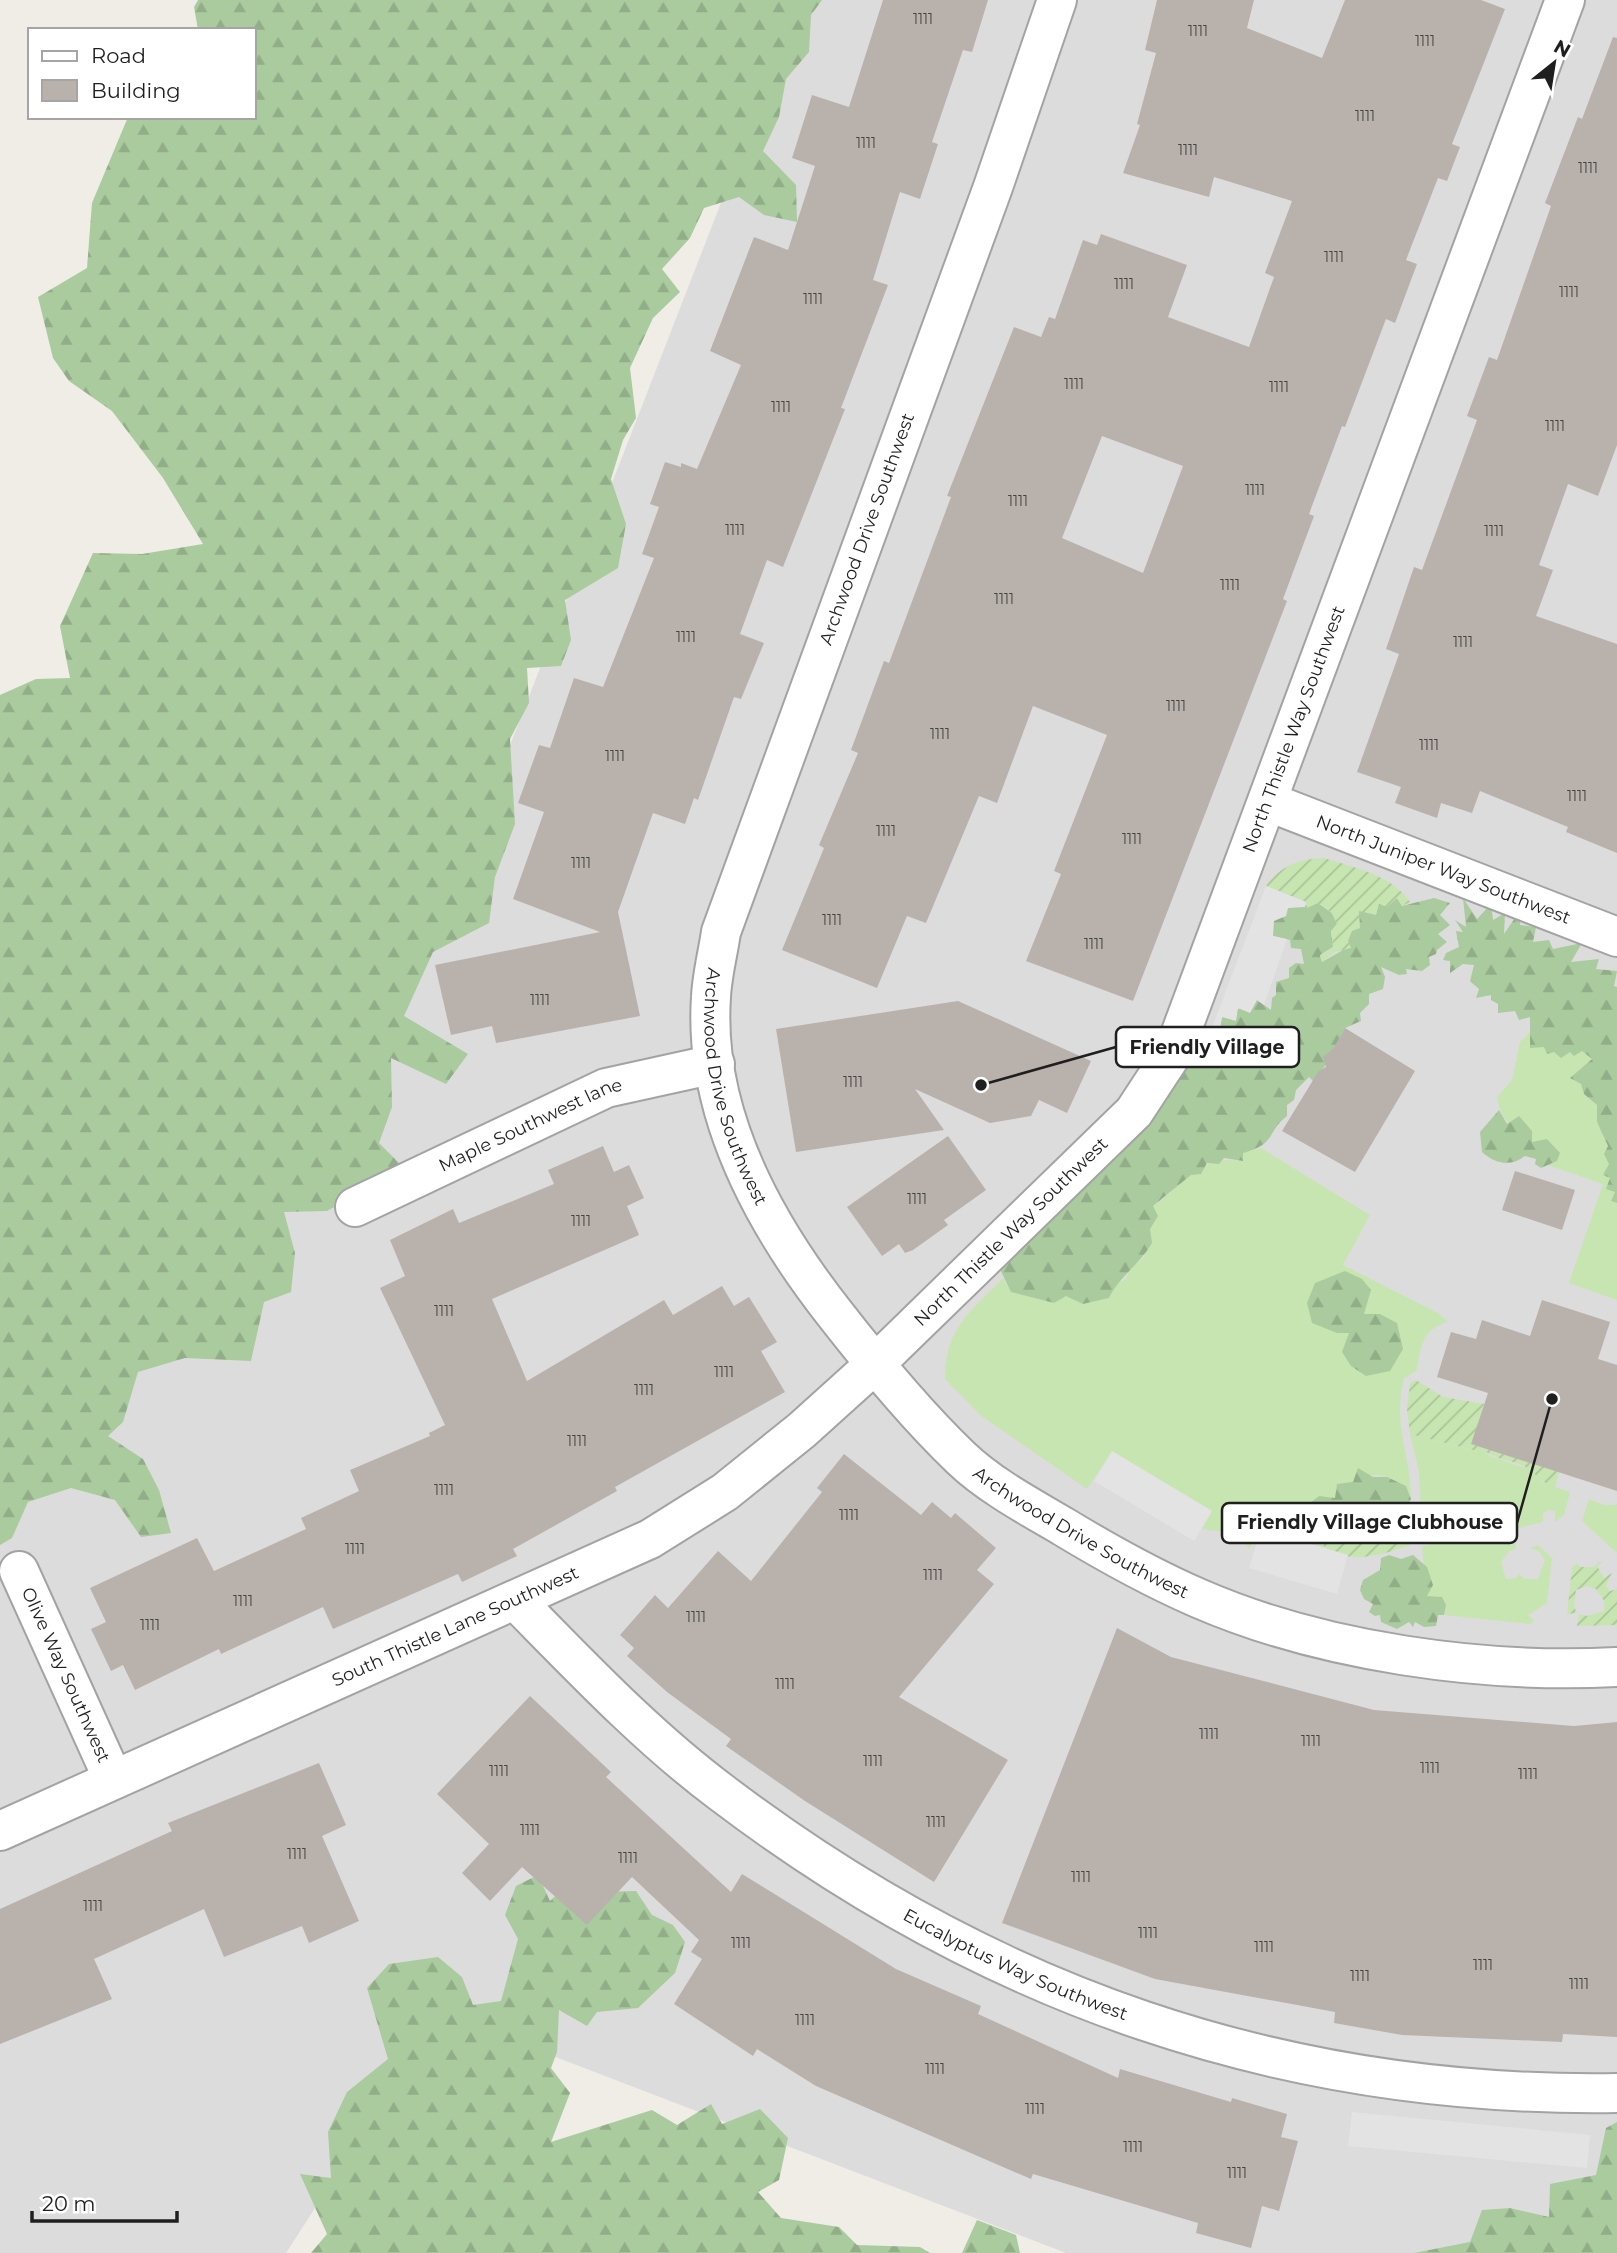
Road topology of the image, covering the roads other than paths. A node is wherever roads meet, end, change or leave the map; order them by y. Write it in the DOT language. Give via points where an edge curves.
graph roads {
  1 [pos="1056,0"];
  2 [pos="1565,0"];
  3 [pos="1269,802"];
  4 [pos="1617,937"];
  5 [pos="715,1064"];
  6 [pos="355,1207"];
  7 [pos="874,1365"];
  8 [pos="19,1571"];
  9 [pos="516,1601"];
  10 [pos="1617,1667"];
  11 [pos="113,1779"];
  12 [pos="0,1831"];
  13 [pos="1617,2093"];
  1 -- 5 [label="street, Archwood Drive Southwest" via="993,187 721,932 711,998"];
  2 -- 3 [label="street, North Thistle Way Southwest"];
  3 -- 4 [label="street, North Juniper Way Southwest"];
  3 -- 7 [label="street, North Thistle Way Southwest" via="1174,1051 1134,1112"];
  5 -- 6 [label="street, Maple Southwest lane" via="606,1088"];
  5 -- 7 [label="street, Archwood Drive Southwest" via="724,1117 757,1194 800,1269"];
  7 -- 9 [label="street, South Thistle Lane Southwest" via="725,1492 650,1539"];
  7 -- 10 [label="street, Archwood Drive Southwest" via="962,1460 1085,1540 1198,1598 1345,1643 1427,1658"];
  8 -- 11 [label="street, Olive Way Southwest"];
  9 -- 11 [label="street, South Thistle Lane Southwest"];
  9 -- 13 [label="street, Eucalyptus Way Southwest" via="627,1713 721,1793 867,1894 986,1958 1120,2015 1238,2051 1328,2071 1535,2094"];
  11 -- 12 [label="street, South Thistle Lane Southwest"];
}
